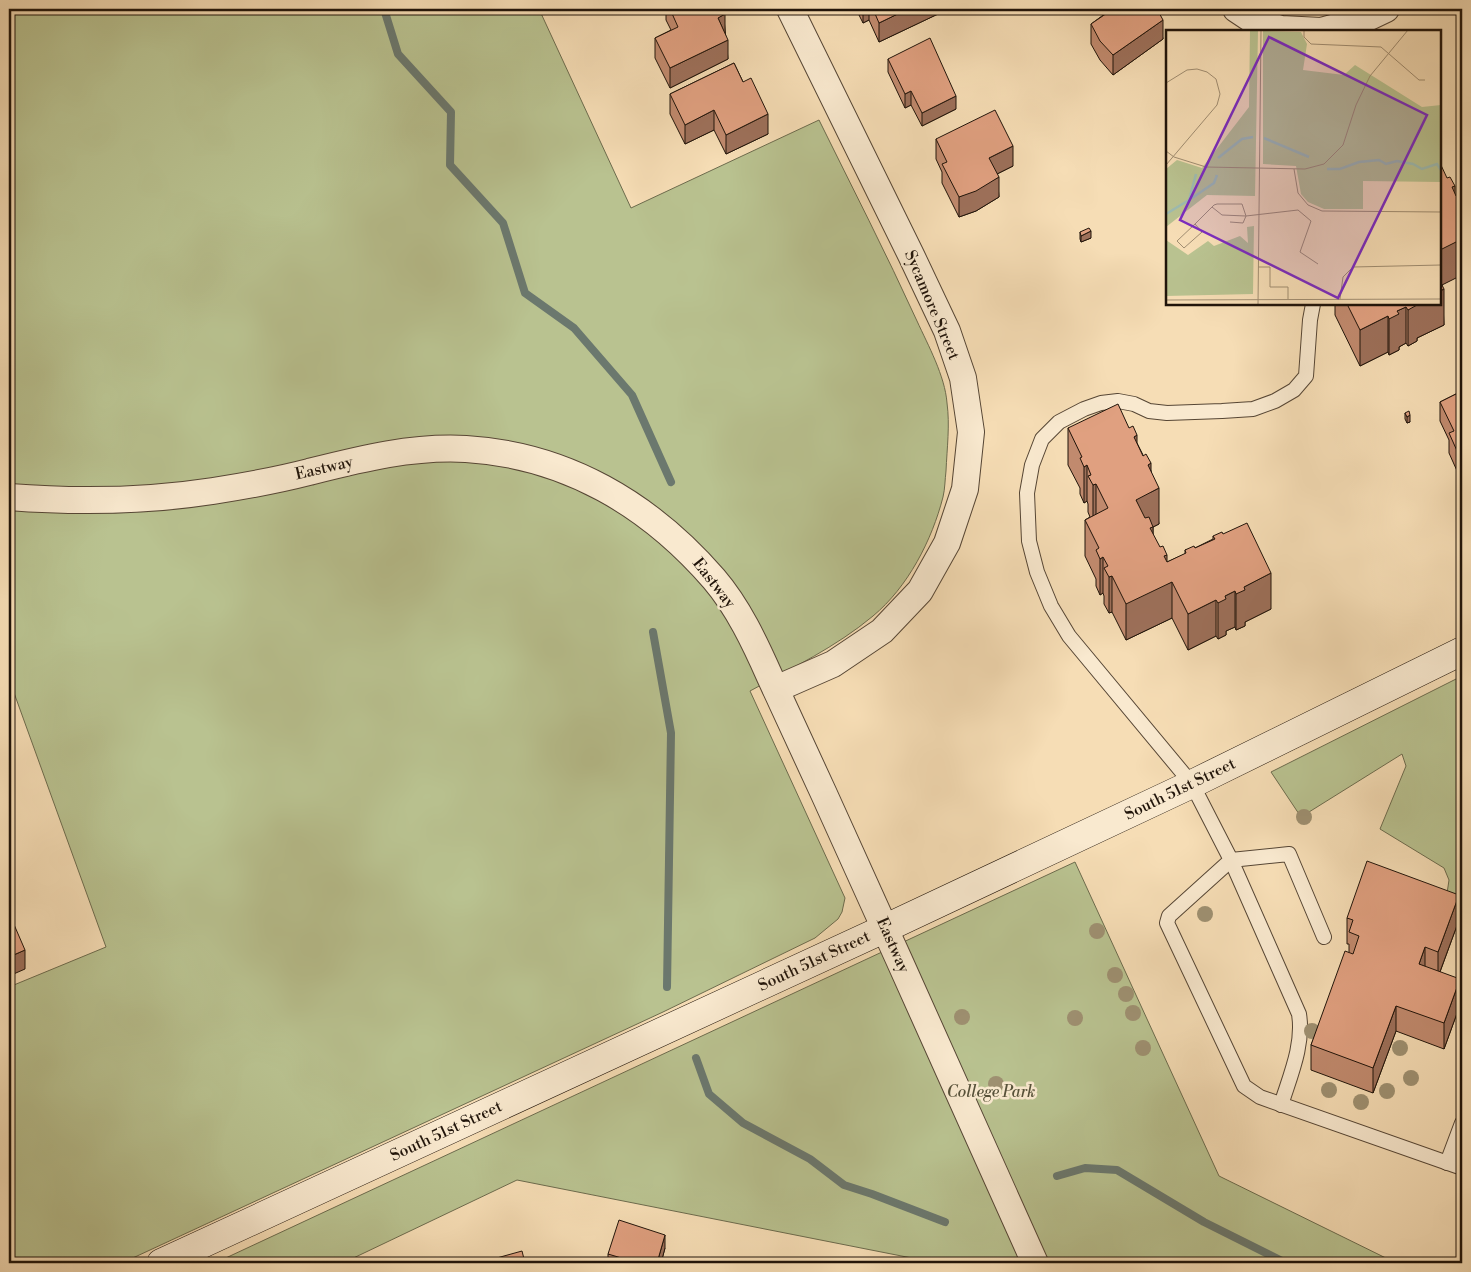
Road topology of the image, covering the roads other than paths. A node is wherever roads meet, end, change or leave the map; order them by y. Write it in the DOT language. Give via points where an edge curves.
graph roads {
  1 [pos="790,9"];
  2 [pos="1236,9"];
  3 [pos="1386,9"];
  4 [pos="1301,30"];
  5 [pos="1325,30"];
  6 [pos="1313,305"];
  7 [pos="9,497"];
  8 [pos="1462,650"];
  9 [pos="776,689"];
  10 [pos="1192,784"];
  11 [pos="1231,860"];
  12 [pos="886,928"];
  13 [pos="1324,937"];
  14 [pos="1280,1105"];
  15 [pos="1462,1123"];
  16 [pos="1447,1163"];
  17 [pos="1462,1168"];
  18 [pos="161,1263"];
  19 [pos="1035,1263"];
  1 -- 9 [label="street, Sycamore Street" via="946,331 963,378 971,432 965,489 947,543 920,591 882,631 833,664"];
  2 -- 4 [label="street" via="1251,19 1281,29"];
  3 -- 5 [label="street" via="1365,19"];
  6 -- 10 [label="lane" via="1306,376 1294,390 1275,401 1253,408 1167,413 1118,401 1102,403 1059,422 1042,439 1032,465 1027,494 1029,541 1051,606 1069,636"];
  7 -- 9 [label="street, Eastway" via="119,499 192,494 304,473 362,458 424,449 466,449 552,465 602,486 647,515 686,549 717,582 743,621"];
  8 -- 10 [label="street, South 51st Street"];
  9 -- 12 [label="street, Eastway"];
  10 -- 11 [label="lane"];
  10 -- 12 [label="street, South 51st Street"];
  11 -- 13 [label="lane" via="1289,854"];
  11 -- 14 [label="lane" via="1299,1014 1301,1024 1297,1052"];
  11 -- 14 [label="lane" via="1169,916 1167,923 1244,1086 1260,1098"];
  12 -- 18 [label="street, South 51st Street"];
  12 -- 19 [label="street, Eastway"];
  14 -- 16 [label="lane"];
  15 -- 16 [label="lane"];
  16 -- 17 [label="lane"];
}
